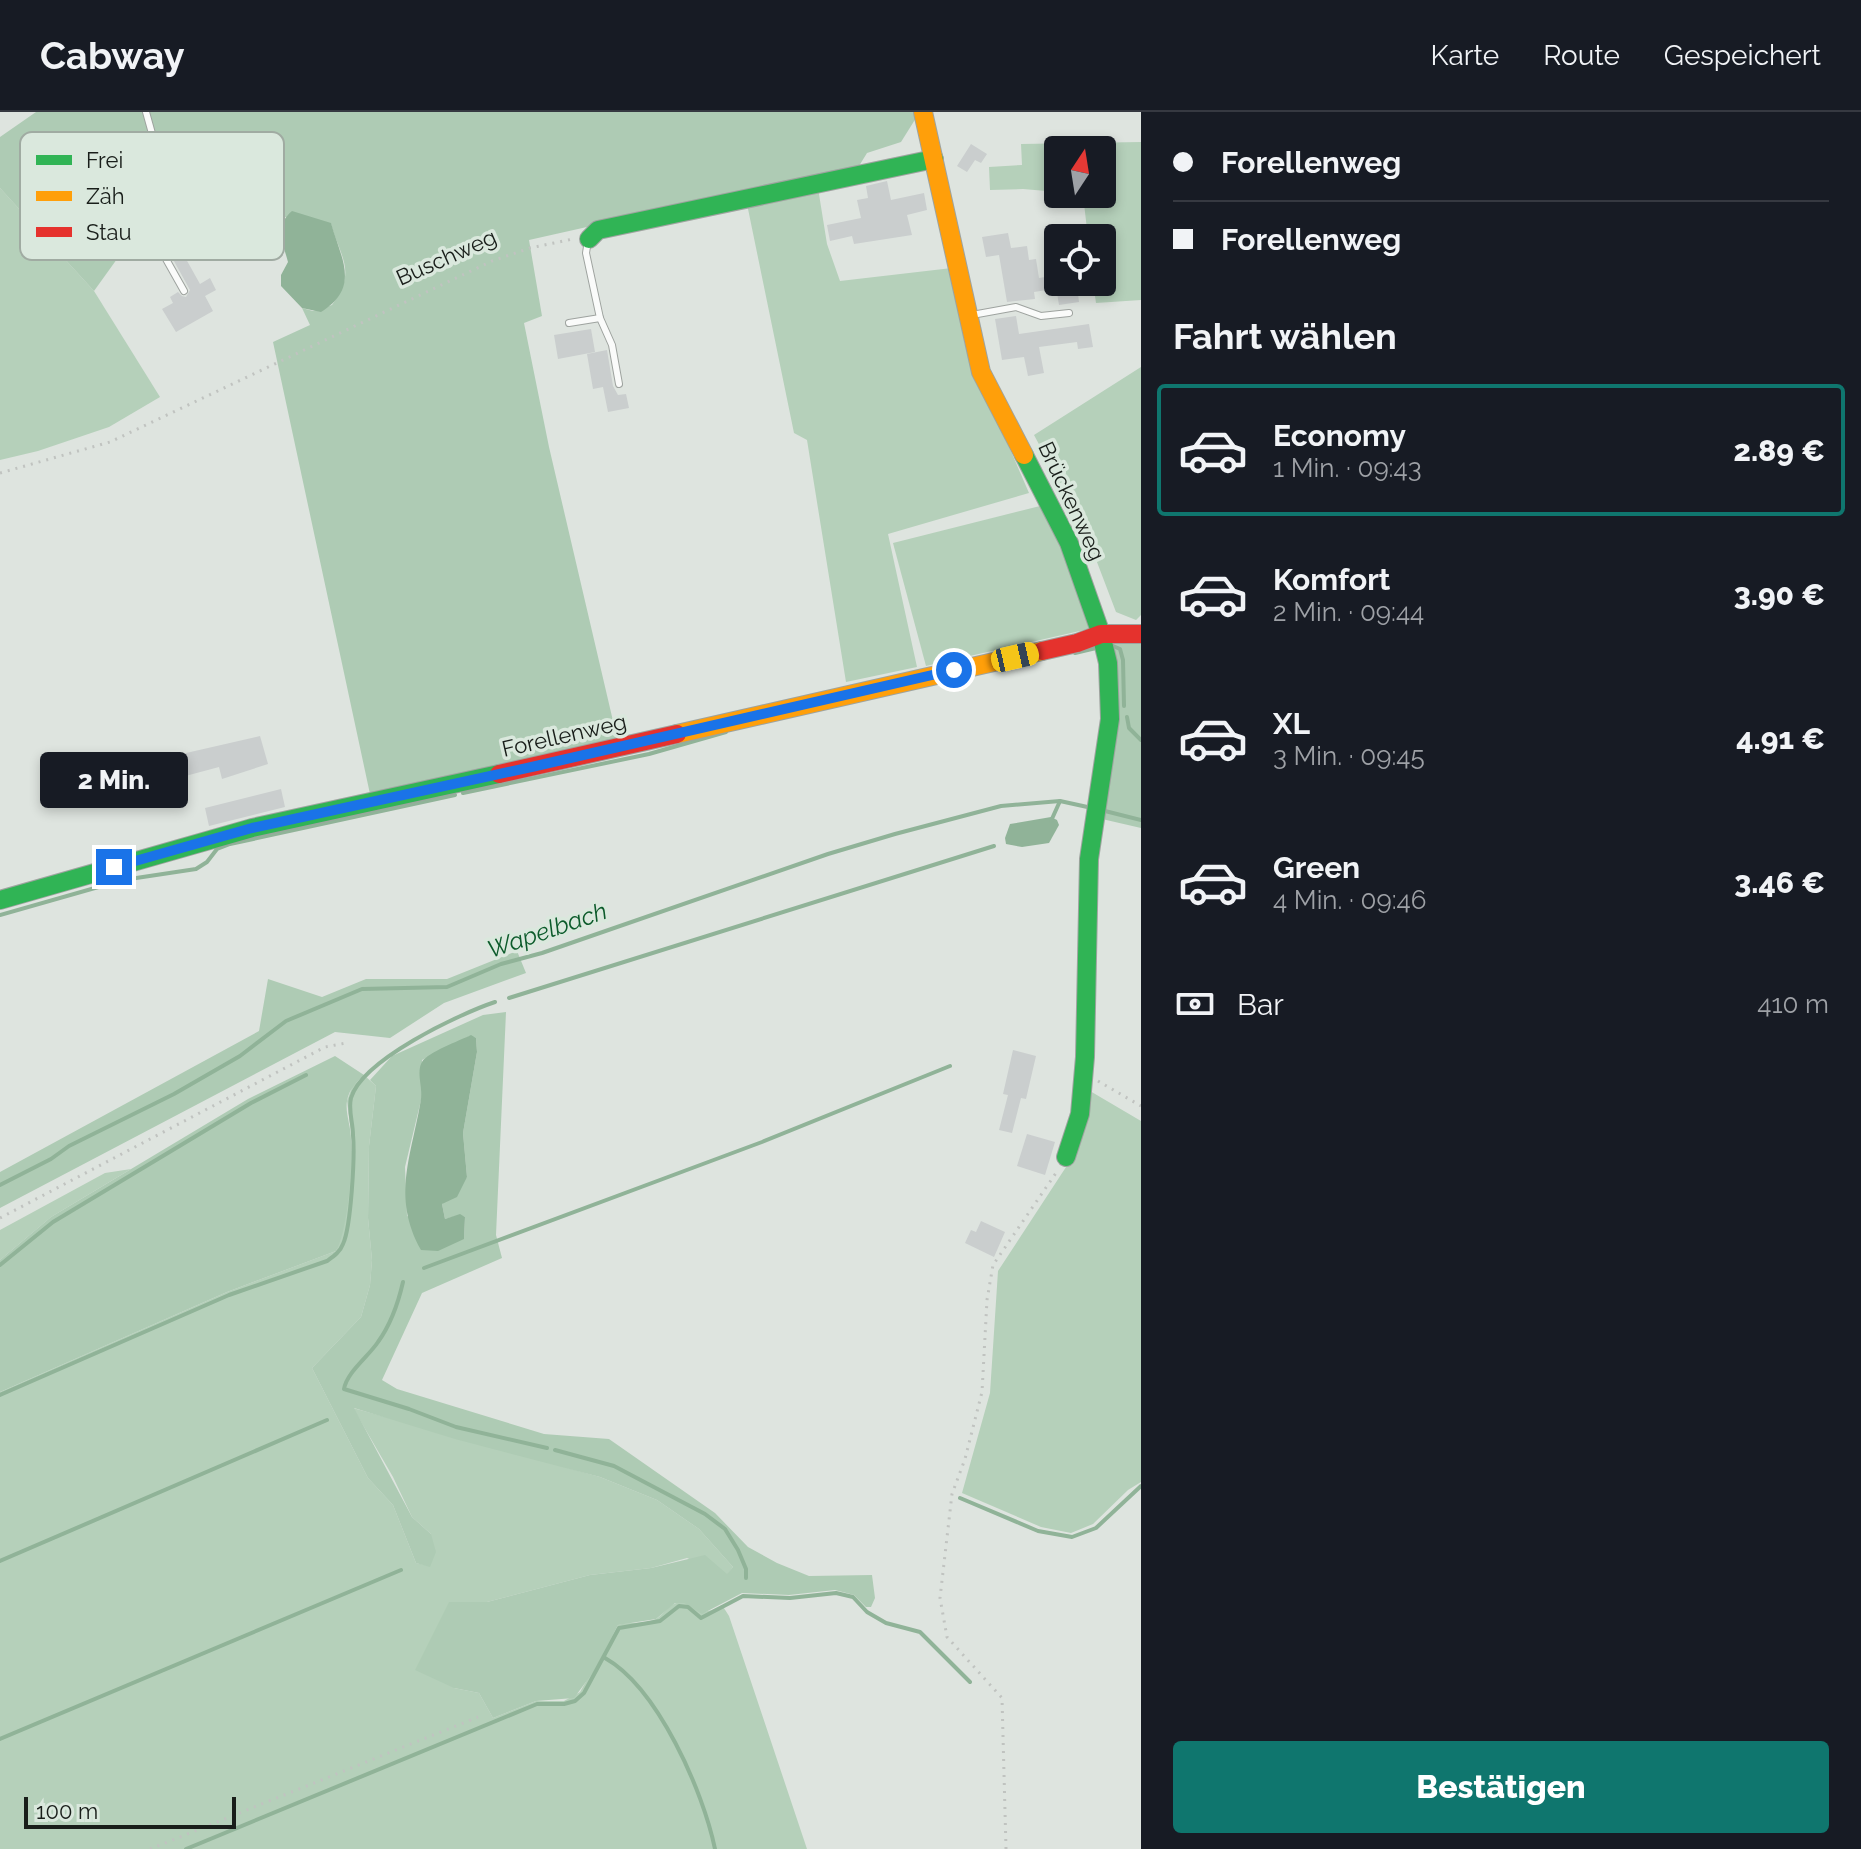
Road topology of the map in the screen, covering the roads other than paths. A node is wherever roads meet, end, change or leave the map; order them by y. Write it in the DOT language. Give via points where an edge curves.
graph roads {
  1 [pos="146,112"];
  2 [pos="923,112"];
  3 [pos="152,132"];
  4 [pos="934,159"];
  5 [pos="589,239"];
  6 [pos="167,260"];
  7 [pos="184,291"];
  8 [pos="1069,313"];
  9 [pos="969,316"];
  10 [pos="600,318"];
  11 [pos="569,323"];
  12 [pos="619,384"];
  13 [pos="1101,634"];
  14 [pos="1141,634"];
  15 [pos="0,900"];
  16 [pos="1066,1157"];
  1 -- 3 [label="lane"];
  2 -- 4 [label="street, Brückenweg"];
  4 -- 5 [label="street" via="598,230"];
  4 -- 9 [label="street, Brückenweg"];
  5 -- 10 [label="lane" via="586,253"];
  6 -- 7 [label="lane"];
  8 -- 9 [label="lane" via="1041,316 1016,307"];
  9 -- 13 [label="street, Brückenweg" via="981,372 1069,543"];
  10 -- 11 [label="lane"];
  10 -- 12 [label="lane" via="612,345"];
  13 -- 14 [label="street, Forellenweg"];
  13 -- 15 [label="street, Forellenweg" via="252,828"];
  13 -- 16 [label="street, Brückenweg" via="1110,719 1089,859 1080,1114"];
}
